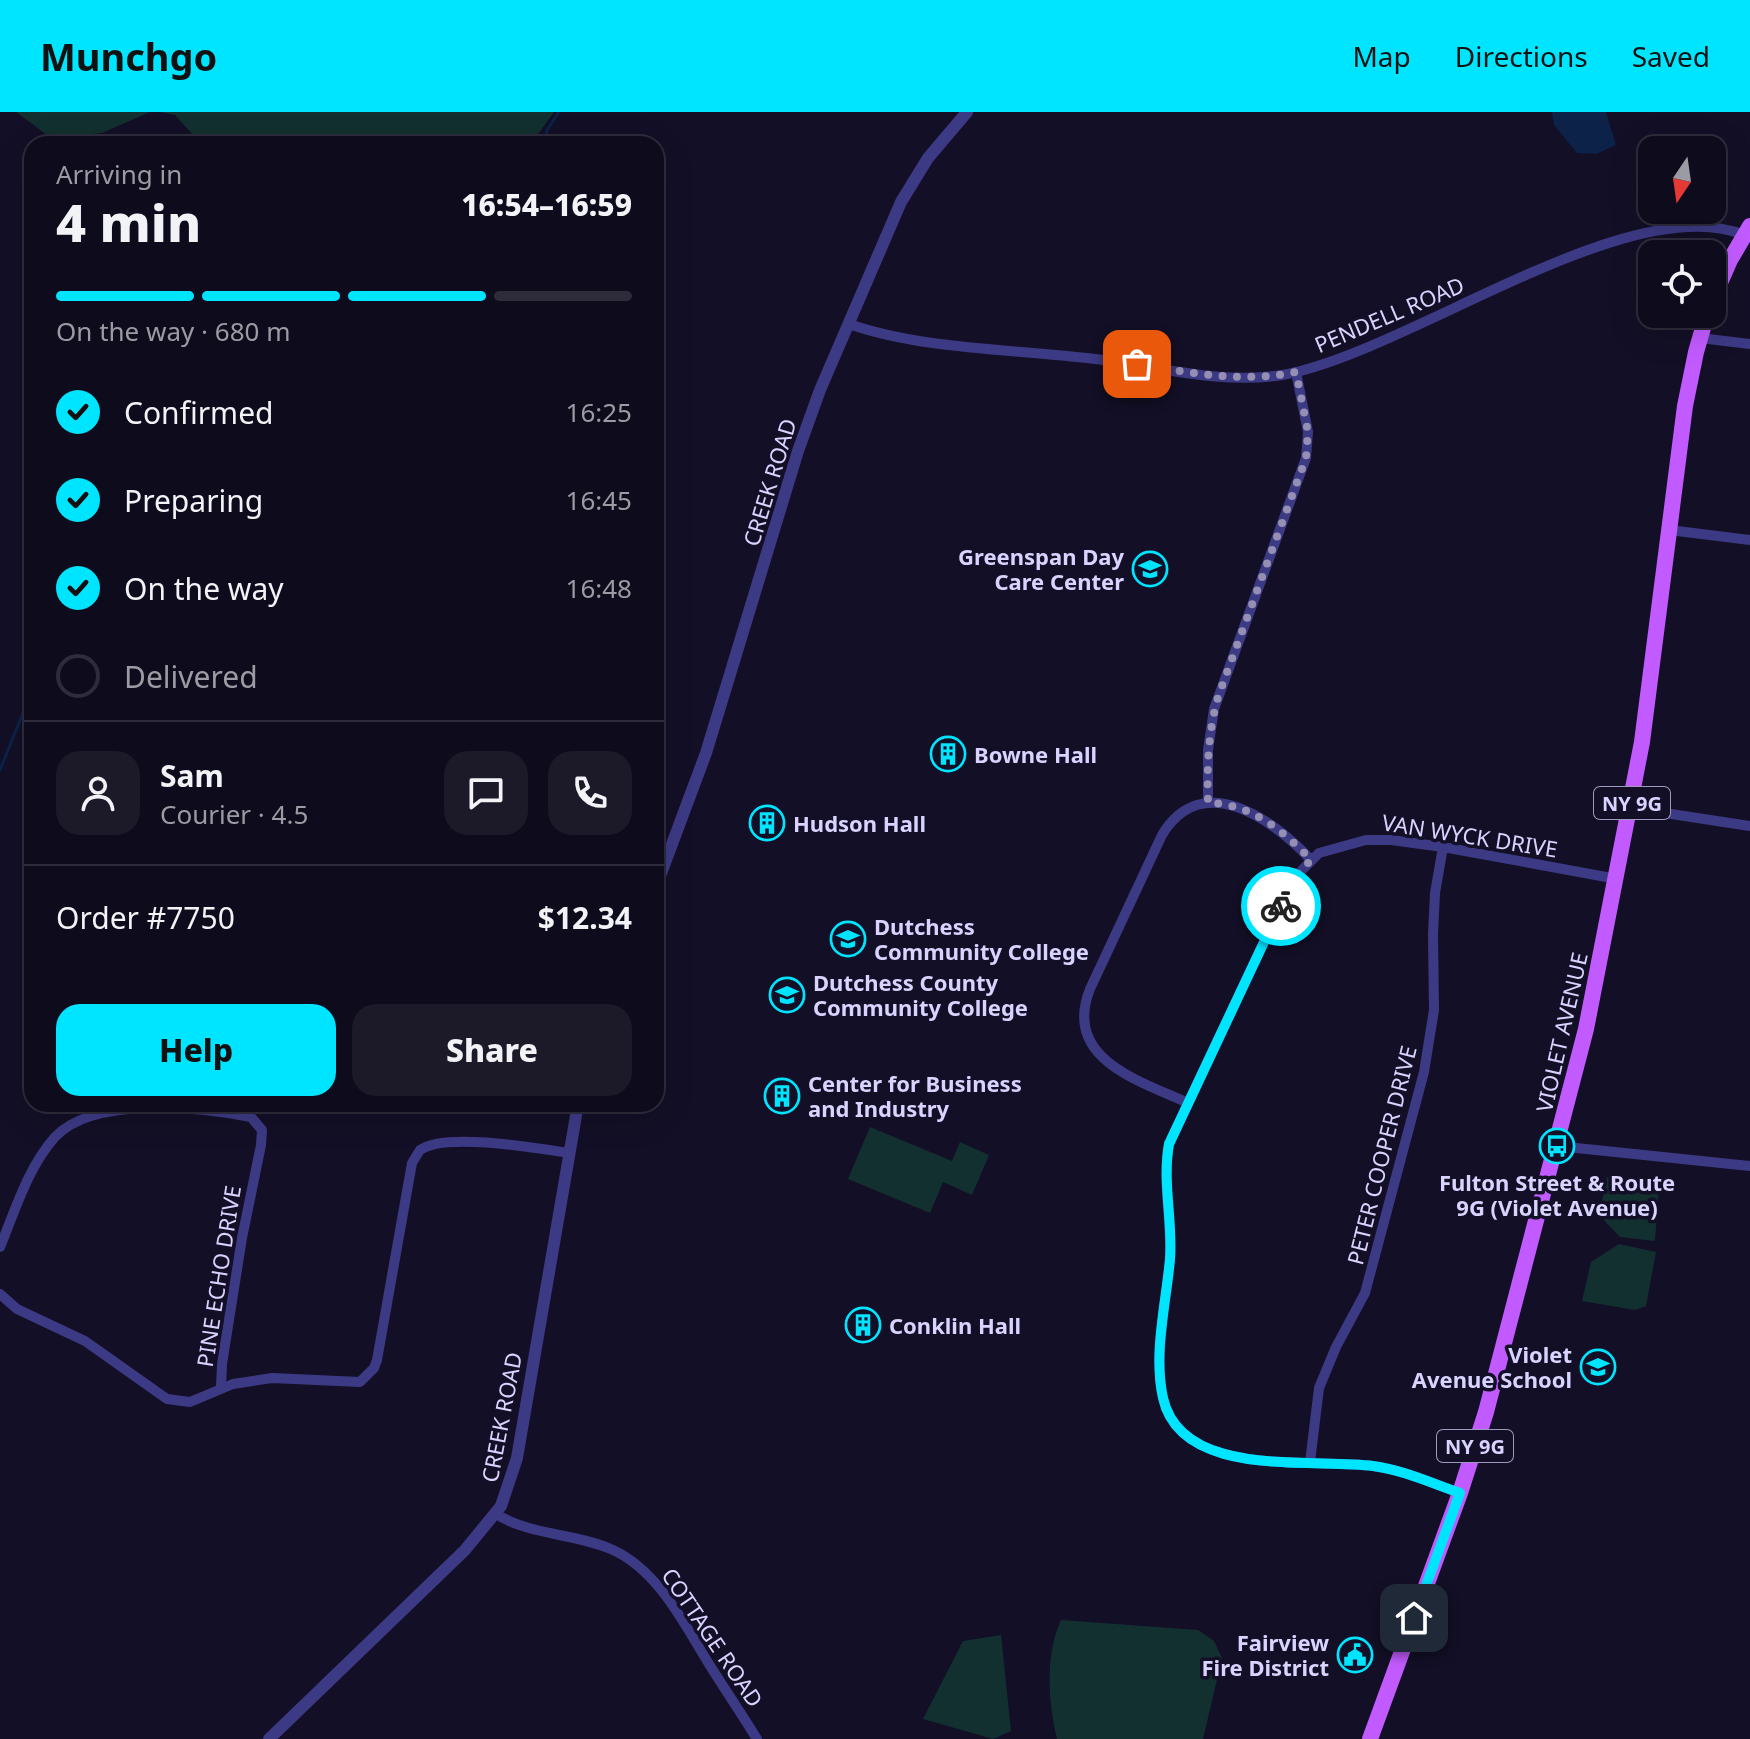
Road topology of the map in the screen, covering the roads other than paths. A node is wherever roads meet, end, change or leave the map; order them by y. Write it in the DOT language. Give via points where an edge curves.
graph roads {
  1 [pos="967,112"];
  2 [pos="1747,230"];
  3 [pos="1726,273"];
  4 [pos="849,324"];
  5 [pos="1703,328"];
  6 [pos="1700,338"];
  7 [pos="1750,344"];
  8 [pos="1296,372"];
  9 [pos="1669,530"];
  10 [pos="1750,540"];
  11 [pos="1208,803"];
  12 [pos="1632,808"];
  13 [pos="1750,826"];
  14 [pos="1443,847"];
  15 [pos="1311,860"];
  16 [pos="664,866"];
  17 [pos="1617,879"];
  18 [pos="1188,1103"];
  19 [pos="103,1112"];
  20 [pos="227,1112"];
  21 [pos="577,1112"];
  22 [pos="1557,1146"];
  23 [pos="569,1153"];
  24 [pos="1750,1166"];
  25 [pos="0,1247"];
  26 [pos="0,1294"];
  27 [pos="221,1388"];
  28 [pos="1310,1462"];
  29 [pos="1460,1493"];
  30 [pos="496,1514"];
  31 [pos="269,1739"];
  32 [pos="757,1739"];
  33 [pos="1370,1739"];
  1 -- 4 [label="street, CREEK ROAD" via="908,189"];
  2 -- 3 [label="main road"];
  2 -- 8 [label="street, PENDELL ROAD" via="1686,226 1593,249 1362,351"];
  4 -- 8 [label="street, PENDELL ROAD" via="898,337 1222,376"];
  4 -- 16 [label="street, CREEK ROAD" via="803,436 702,765"];
  5 -- 6 [label="main road, VIOLET AVENUE / NY 9G"];
  6 -- 7 [label="street"];
  6 -- 9 [label="main road, VIOLET AVENUE / NY 9G"];
  8 -- 11 [label="street" via="1308,432 1306,458 1214,709"];
  9 -- 10 [label="street"];
  9 -- 12 [label="main road, VIOLET AVENUE / NY 9G"];
  11 -- 15 [label="street" via="1227,803 1257,816 1292,839"];
  11 -- 18 [label="street" via="1189,809 1167,827 1090,989 1084,1013 1089,1040 1103,1060"];
  12 -- 13 [label="street"];
  12 -- 17 [label="main road, VIOLET AVENUE / NY 9G"];
  14 -- 15 [label="street, VAN WYCK DRIVE" via="1366,840"];
  14 -- 17 [label="street, VAN WYCK DRIVE"];
  14 -- 28 [label="street, PETER COOPER DRIVE" via="1435,893 1434,1010 1424,1072 1368,1284 1319,1388"];
  15 -- 18 [label="street" via="1294,878"];
  17 -- 22 [label="main road, VIOLET AVENUE / NY 9G"];
  18 -- 28 [label="street" via="1166,1157 1170,1256 1161,1354 1163,1398 1180,1431 1205,1448 1238,1458"];
  19 -- 25 [label="street, PINE ECHO DRIVE" via="56,1137 36,1167"];
  20 -- 27 [label="street, PINE ECHO DRIVE" via="251,1117 262,1130"];
  21 -- 23 [label="street, CREEK ROAD"];
  22 -- 24 [label="street"];
  22 -- 29 [label="main road, VIOLET AVENUE / NY 9G"];
  23 -- 27 [label="street, PINE ECHO DRIVE" via="495,1144 426,1145 412,1163 377,1360 365,1379 272,1378"];
  23 -- 30 [label="street, CREEK ROAD" via="521,1442 509,1489"];
  26 -- 27 [label="street" via="17,1309 85,1341 167,1399 190,1402"];
  28 -- 29 [label="street" via="1395,1470"];
  29 -- 33 [label="main road, VIOLET AVENUE / NY 9G"];
  30 -- 31 [label="street, CREEK ROAD"];
  30 -- 32 [label="street, COTTAGE ROAD" via="600,1545 635,1563 670,1605"];
}
